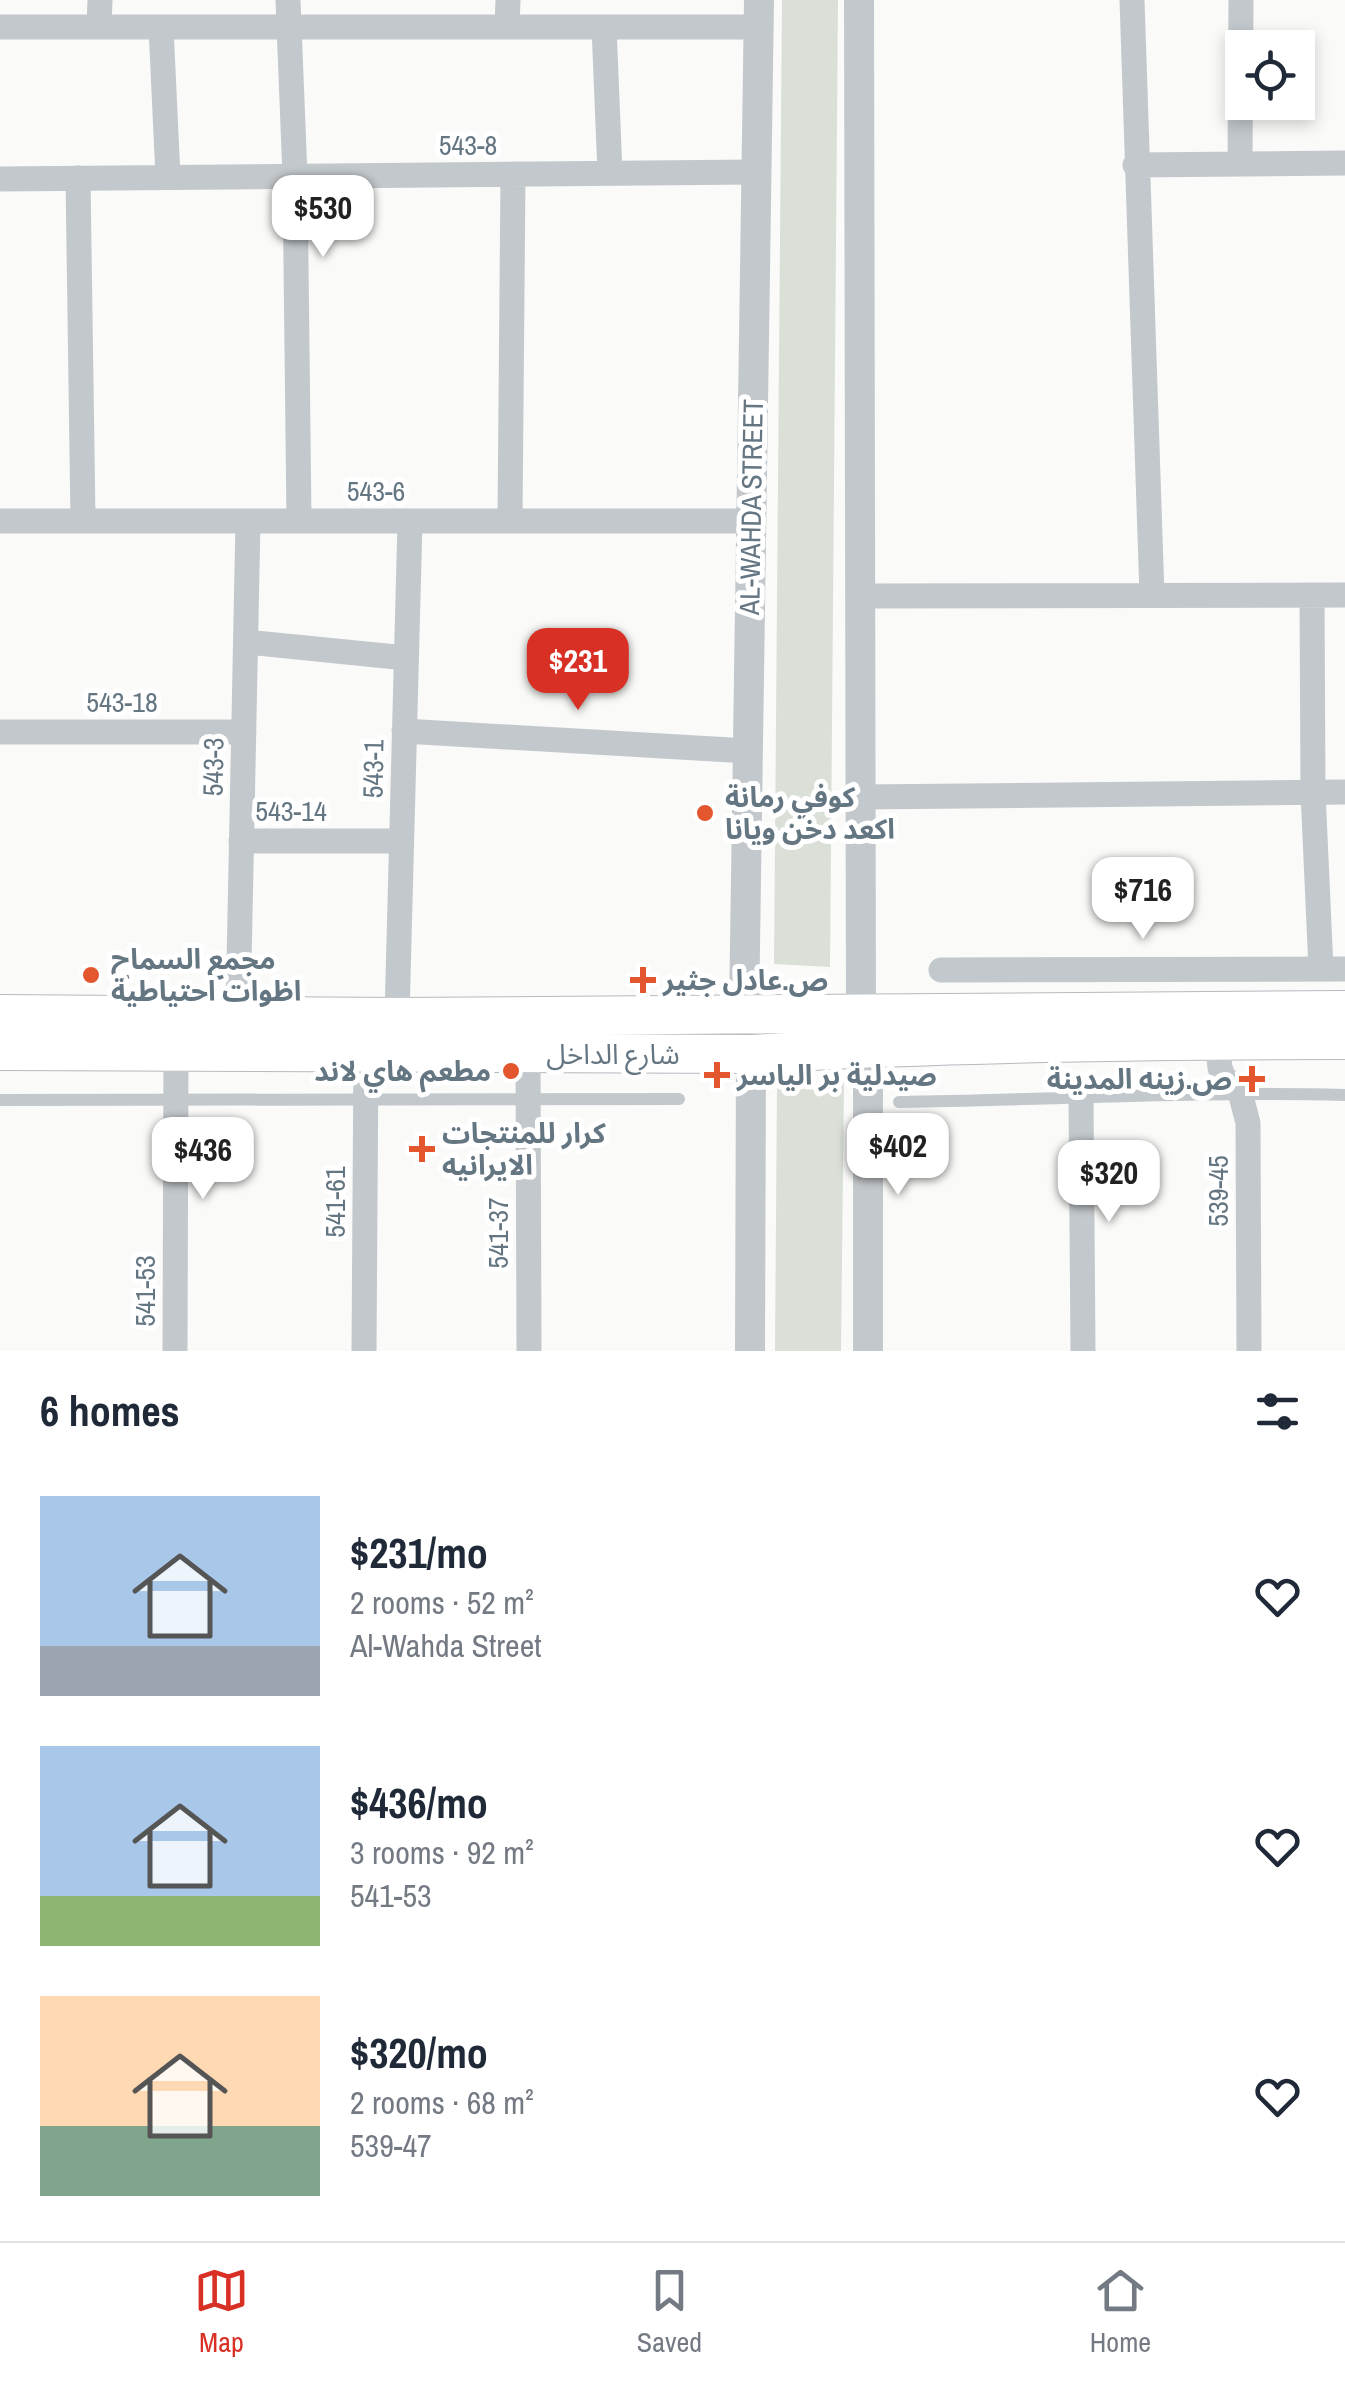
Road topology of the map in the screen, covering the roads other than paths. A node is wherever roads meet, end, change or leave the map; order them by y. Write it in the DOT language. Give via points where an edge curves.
graph roads {
  1 [pos="100,0"];
  2 [pos="288,0"];
  3 [pos="508,0"];
  4 [pos="859,0"];
  5 [pos="1132,0"];
  6 [pos="1240,0"];
  7 [pos="759,14"];
  8 [pos="0,27"];
  9 [pos="100,27"];
  10 [pos="162,27"];
  11 [pos="288,27"];
  12 [pos="507,27"];
  13 [pos="604,27"];
  14 [pos="1240,164"];
  15 [pos="1345,164"];
  16 [pos="1135,165"];
  17 [pos="756,172"];
  18 [pos="610,173"];
  19 [pos="513,174"];
  20 [pos="295,176"];
  21 [pos="168,177"];
  22 [pos="78,178"];
  23 [pos="0,179"];
  24 [pos="248,521"];
  25 [pos="410,521"];
  26 [pos="751,521"];
  27 [pos="0,522"];
  28 [pos="83,522"];
  29 [pos="299,522"];
  30 [pos="510,522"];
  31 [pos="1152,595"];
  32 [pos="1312,595"];
  33 [pos="1345,595"];
  34 [pos="860,596"];
  35 [pos="246,642"];
  36 [pos="406,658"];
  37 [pos="404,731"];
  38 [pos="0,732"];
  39 [pos="244,732"];
  40 [pos="748,751"];
  41 [pos="1312,792"];
  42 [pos="1345,792"];
  43 [pos="860,798"];
  44 [pos="242,841"];
  45 [pos="402,841"];
  46 [pos="1333,969"];
  47 [pos="941,970"];
  48 [pos="1221,970"];
  49 [pos="1345,1010"];
  50 [pos="0,1014"];
  51 [pos="238,1014"];
  52 [pos="744,1014"];
  53 [pos="397,1018"];
  54 [pos="1220,1025"];
  55 [pos="864,1029"];
  56 [pos="1345,1040"];
  57 [pos="0,1051"];
  58 [pos="176,1052"];
  59 [pos="366,1053"];
  60 [pos="751,1054"];
  61 [pos="528,1055"];
  62 [pos="1240,1092"];
  63 [pos="1345,1095"];
  64 [pos="679,1098"];
  65 [pos="176,1099"];
  66 [pos="366,1099"];
  67 [pos="1081,1099"];
  68 [pos="0,1100"];
  69 [pos="528,1101"];
  70 [pos="899,1102"];
  71 [pos="174,1351"];
  72 [pos="364,1351"];
  73 [pos="528,1351"];
  74 [pos="750,1351"];
  75 [pos="868,1351"];
  76 [pos="1083,1351"];
  77 [pos="1249,1351"];
  1 -- 9 [label="street"];
  2 -- 11 [label="street"];
  3 -- 12 [label="street"];
  4 -- 34 [label="street"];
  5 -- 16 [label="street"];
  6 -- 14 [label="street"];
  7 -- 13 [label="street"];
  7 -- 17 [label="street, AL-WAHDA STREET"];
  8 -- 9 [label="street"];
  9 -- 10 [label="street"];
  10 -- 11 [label="street"];
  10 -- 21 [label="street"];
  11 -- 12 [label="street"];
  11 -- 20 [label="street"];
  12 -- 13 [label="street"];
  13 -- 18 [label="street"];
  14 -- 15 [label="street"];
  14 -- 16 [label="street"];
  16 -- 31 [label="street"];
  17 -- 18 [label="street, 543-8"];
  17 -- 26 [label="street, AL-WAHDA STREET"];
  18 -- 19 [label="street, 543-8"];
  19 -- 20 [label="street, 543-8"];
  19 -- 30 [label="street"];
  20 -- 21 [label="street, 543-8"];
  20 -- 29 [label="street"];
  21 -- 22 [label="street, 543-8"];
  22 -- 23 [label="street, 543-8"];
  22 -- 28 [label="street"];
  24 -- 28 [label="street, 543-6"];
  24 -- 29 [label="street, 543-6"];
  24 -- 35 [label="street, 543-3"];
  25 -- 29 [label="street, 543-6"];
  25 -- 30 [label="street, 543-6"];
  25 -- 36 [label="street, 543-1"];
  26 -- 30 [label="street, 543-6"];
  26 -- 40 [label="street, AL-WAHDA STREET"];
  27 -- 28 [label="street, 543-6"];
  31 -- 32 [label="street"];
  31 -- 34 [label="street"];
  32 -- 33 [label="street"];
  32 -- 41 [label="street"];
  34 -- 43 [label="street"];
  35 -- 36 [label="street"];
  35 -- 39 [label="street, 543-3"];
  36 -- 37 [label="street, 543-1"];
  37 -- 40 [label="street"];
  37 -- 45 [label="street, 543-1"];
  38 -- 39 [label="street, 543-18"];
  39 -- 44 [label="street, 543-3"];
  40 -- 52 [label="street, AL-WAHDA STREET"];
  41 -- 42 [label="street"];
  41 -- 43 [label="street"];
  41 -- 46 [label="street"];
  43 -- 55 [label="street"];
  44 -- 45 [label="street, 543-14"];
  44 -- 51 [label="street, 543-3"];
  45 -- 53 [label="street, 543-1"];
  46 -- 48 [label="street"];
  47 -- 48 [label="street"];
  48 -- 54 [label="street, 539-45"];
  49 -- 54 [label="main road, شارع الداخل"];
  50 -- 51 [label="main road, شارع الداخل"];
  51 -- 53 [label="main road, شارع الداخل"];
  52 -- 53 [label="main road, شارع الداخل"];
  52 -- 55 [label="main road, شارع الداخل"];
  54 -- 55 [label="main road, شارع الداخل"];
  54 -- 56 [label="main road, شارع الداخل"];
  54 -- 62 [label="street, 539-45" via="1224,1078"];
  55 -- 60 [label="main road, شارع الداخل"];
  55 -- 75 [label="street"];
  57 -- 58 [label="main road, شارع الداخل"];
  58 -- 59 [label="main road, شارع الداخل"];
  58 -- 65 [label="street, 541-53"];
  59 -- 61 [label="main road, شارع الداخل"];
  59 -- 66 [label="street, 541-61"];
  60 -- 61 [label="main road, شارع الداخل"];
  60 -- 74 [label="street"];
  61 -- 69 [label="street, 541-37"];
  62 -- 63 [label="lane"];
  62 -- 67 [label="lane"];
  62 -- 77 [label="street, 539-45" via="1248,1123"];
  64 -- 69 [label="lane"];
  65 -- 66 [label="lane"];
  65 -- 68 [label="lane"];
  65 -- 71 [label="street, 541-53"];
  66 -- 69 [label="lane"];
  66 -- 72 [label="street, 541-61"];
  67 -- 70 [label="lane"];
  67 -- 76 [label="street"];
  69 -- 73 [label="street, 541-37"];
}
